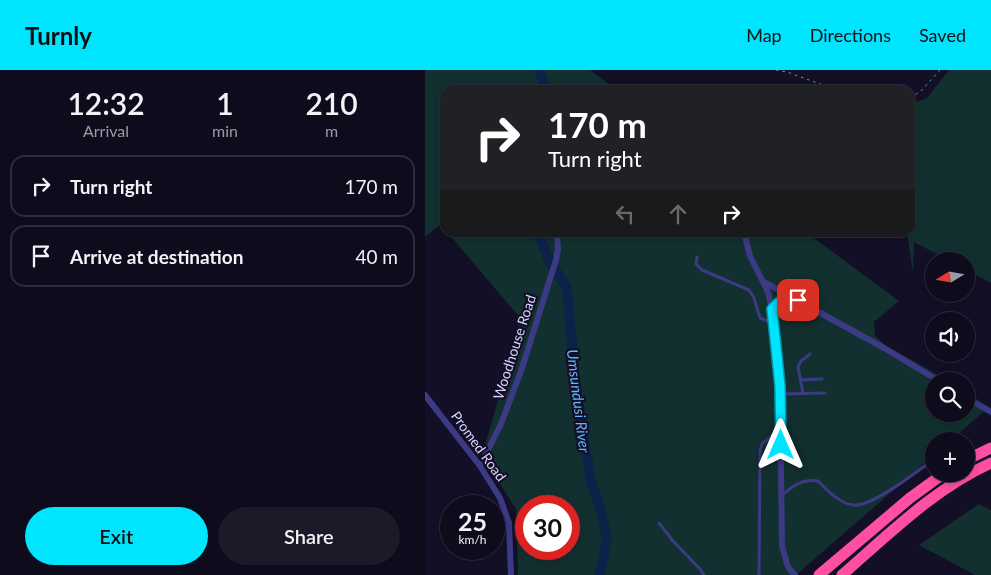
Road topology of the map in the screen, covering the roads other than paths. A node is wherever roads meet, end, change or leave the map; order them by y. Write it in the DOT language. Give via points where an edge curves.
graph roads {
  1 [pos="557,237"];
  2 [pos="745,237"];
  3 [pos="697,258"];
  4 [pos="764,282"];
  5 [pos="789,296"];
  6 [pos="772,309"];
  7 [pos="774,323"];
  8 [pos="810,354"];
  9 [pos="925,373"];
  10 [pos="822,379"];
  11 [pos="800,380"];
  12 [pos="825,393"];
  13 [pos="780,394"];
  14 [pos="803,394"];
  15 [pos="425,395"];
  16 [pos="975,403"];
  17 [pos="991,412"];
  18 [pos="780,428"];
  19 [pos="991,448"];
  20 [pos="975,456"];
  21 [pos="991,463"];
  22 [pos="925,465"];
  23 [pos="481,466"];
  24 [pos="932,482"];
  25 [pos="781,496"];
  26 [pos="659,523"];
  27 [pos="511,575"];
  28 [pos="704,575"];
  29 [pos="759,575"];
  30 [pos="795,575"];
  31 [pos="819,575"];
  32 [pos="842,575"];
  1 -- 23 [label="street, Woodhouse Road" via="556,260 522,368"];
  2 -- 4 [label="street"];
  3 -- 7 [label="lane" via="696,264 702,270 752,293 760,318"];
  4 -- 5 [label="street"];
  4 -- 6 [label="street"];
  5 -- 6 [label="street"];
  5 -- 9 [label="street"];
  6 -- 7 [label="street"];
  7 -- 13 [label="street"];
  8 -- 11 [label="lane" via="799,364"];
  10 -- 11 [label="lane"];
  11 -- 14 [label="lane"];
  12 -- 14 [label="lane"];
  13 -- 14 [label="lane"];
  13 -- 18 [label="street"];
  15 -- 23 [label="street, Promed Road"];
  16 -- 17 [label="street"];
  18 -- 25 [label="street"];
  18 -- 29 [label="lane" via="762,444 760,451"];
  19 -- 20 [label="highway"];
  21 -- 32 [label="highway" via="919,509"];
  22 -- 25 [label="lane" via="874,499 856,506 842,501 813,480 799,483"];
  23 -- 27 [label="street, Promed Road" via="500,498 509,523"];
  24 -- 31 [label="highway"];
  25 -- 30 [label="street" via="782,546 788,567"];
  26 -- 28 [label="lane"];
}
